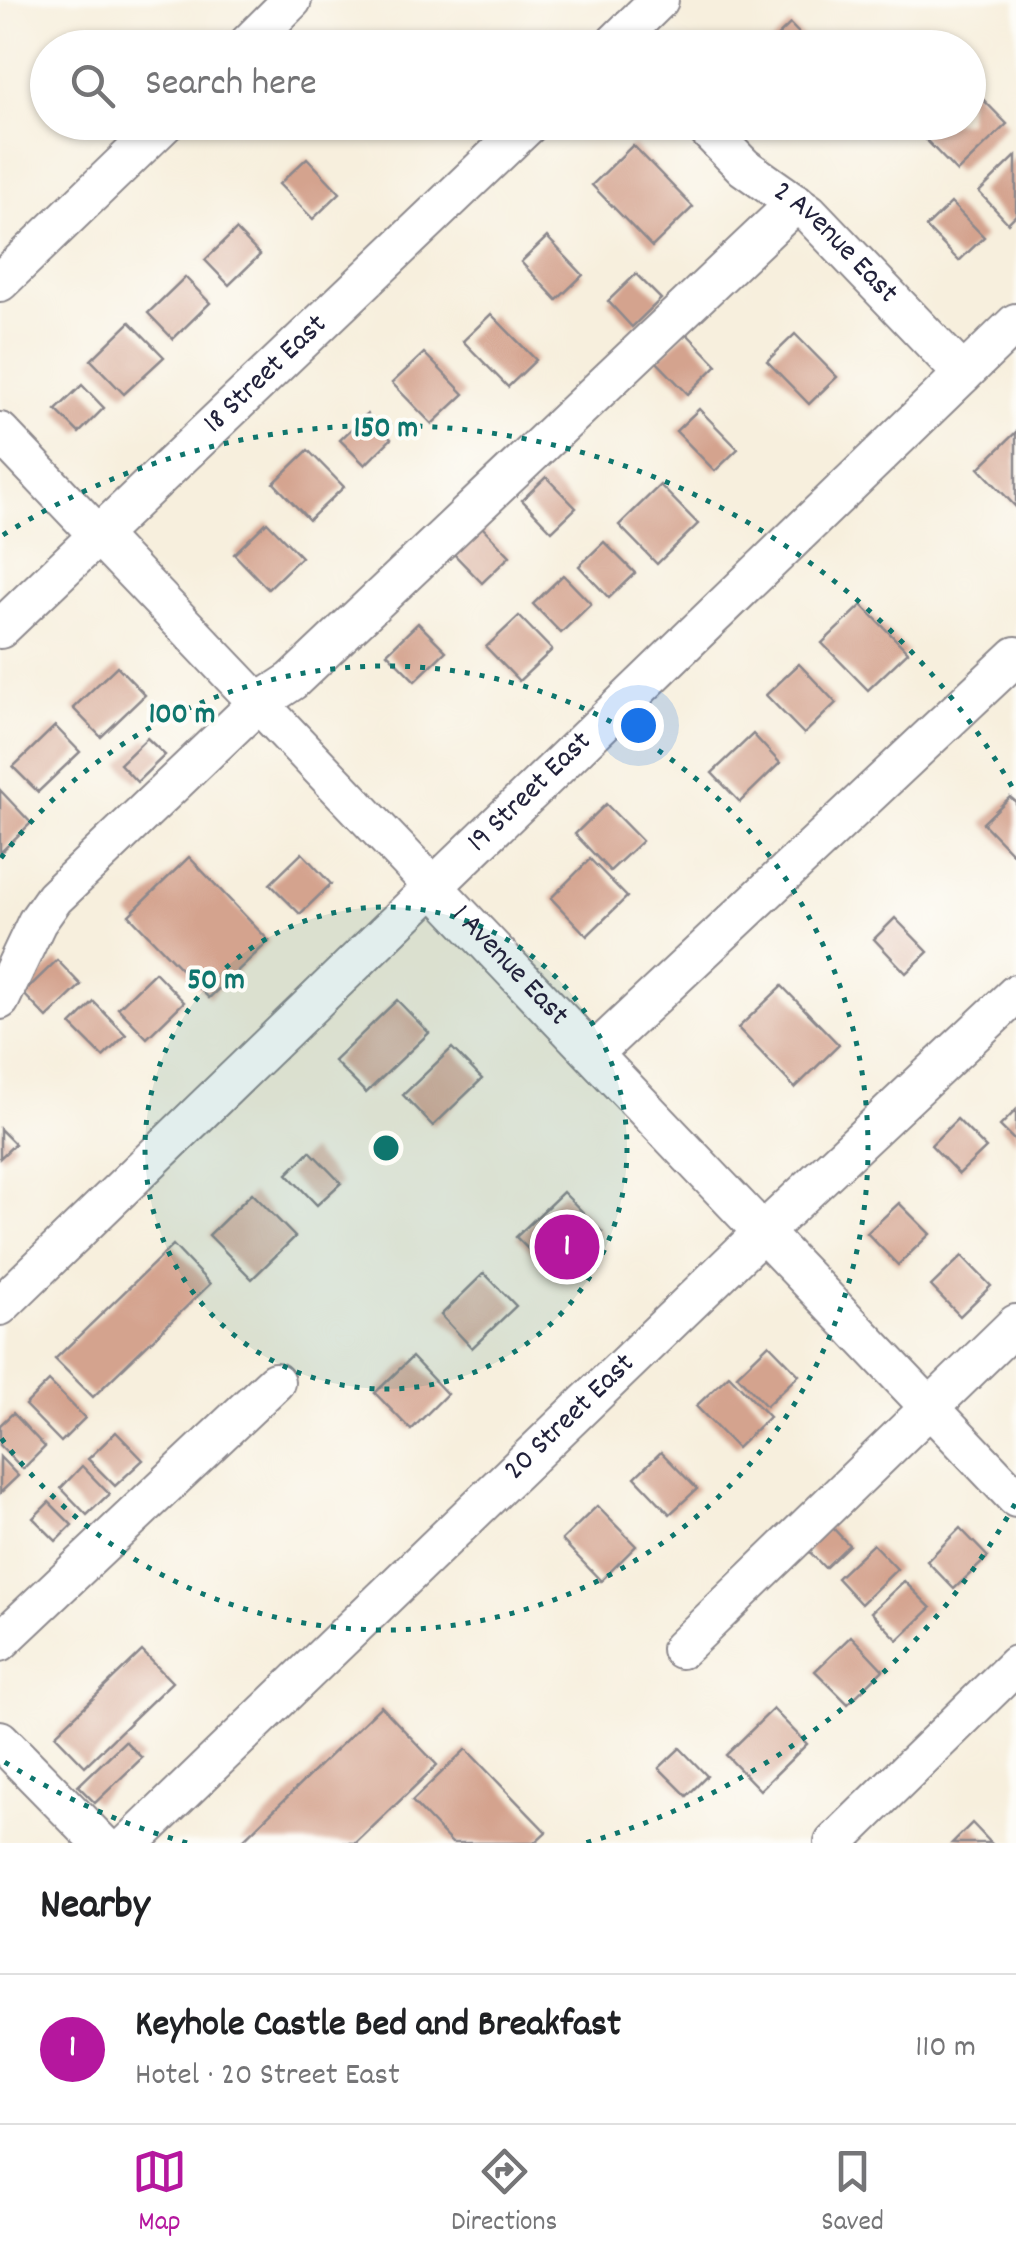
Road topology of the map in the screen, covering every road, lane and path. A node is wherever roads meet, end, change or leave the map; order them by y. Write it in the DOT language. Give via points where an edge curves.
graph roads {
  1 [pos="292,0"];
  2 [pos="659,0"];
  3 [pos="262,30"];
  4 [pos="632,30"];
  5 [pos="147,140"];
  6 [pos="512,140"];
  7 [pos="718,140"];
  8 [pos="796,203"];
  9 [pos="0,282"];
  10 [pos="1016,324"];
  11 [pos="963,374"];
  12 [pos="0,432"];
  13 [pos="98,535"];
  14 [pos="0,629"];
  15 [pos="1016,656"];
  16 [pos="258,704"];
  17 [pos="432,886"];
  18 [pos="1016,994"];
  19 [pos="0,1000"];
  20 [pos="594,1053"];
  21 [pos="762,1232"];
  22 [pos="58,1248"];
  23 [pos="0,1266"];
  24 [pos="0,1306"];
  25 [pos="1016,1324"];
  26 [pos="275,1382"];
  27 [pos="929,1406"];
  28 [pos="1016,1498"];
  29 [pos="0,1642"];
  30 [pos="682,1649"];
  31 [pos="1016,1665"];
  32 [pos="0,1740"];
  33 [pos="101,1843"];
  34 [pos="130,1843"];
  35 [pos="834,1843"];
  1 -- 3 [label="street"];
  2 -- 4 [label="street"];
  5 -- 9 [label="street"];
  6 -- 13 [label="street, 18 Street East"];
  7 -- 8 [label="street, 2 Avenue East"];
  8 -- 11 [label="street, 2 Avenue East"];
  8 -- 16 [label="street" via="292,681"];
  10 -- 11 [label="street, 19 Street East"];
  11 -- 17 [label="street, 19 Street East"];
  12 -- 13 [label="street, 1 Avenue East"];
  13 -- 14 [label="street, 18 Street East"];
  13 -- 16 [label="street, 1 Avenue East"];
  15 -- 20 [label="street"];
  16 -- 17 [label="street, 1 Avenue East"];
  16 -- 19 [label="street" via="54,898"];
  17 -- 20 [label="street, 1 Avenue East"];
  17 -- 22 [label="street, 19 Street East"];
  18 -- 21 [label="street, 20 Street East"];
  20 -- 21 [label="street, 1 Avenue East"];
  21 -- 27 [label="street, 1 Avenue East"];
  21 -- 34 [label="street, 20 Street East"];
  22 -- 23 [label="street"];
  22 -- 24 [label="street, 19 Street East"];
  25 -- 27 [label="street"];
  26 -- 29 [label="street"];
  27 -- 28 [label="street, 1 Avenue East"];
  27 -- 30 [label="street"];
  31 -- 35 [label="street"];
  32 -- 33 [label="street"];
}
